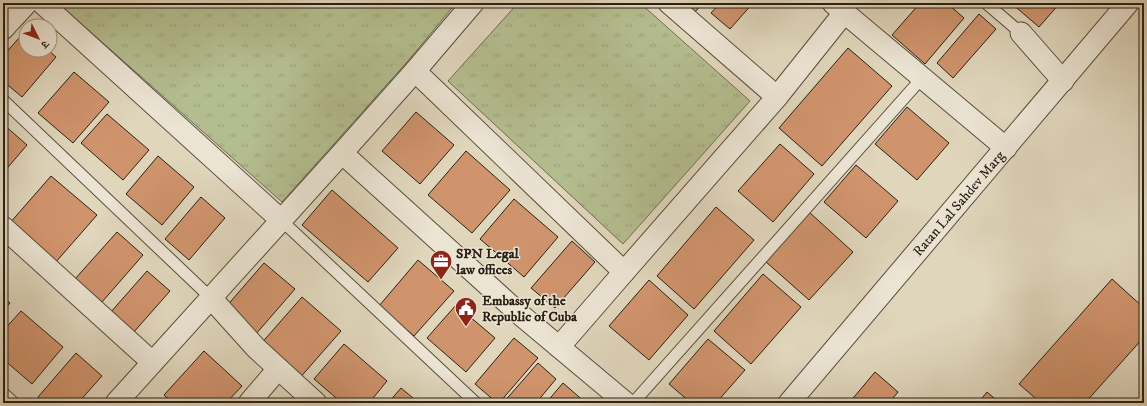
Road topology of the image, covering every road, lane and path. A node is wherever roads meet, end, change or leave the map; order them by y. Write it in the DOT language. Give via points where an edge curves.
graph roads {
  1 [pos="27,3"];
  2 [pos="42,3"];
  3 [pos="473,3"];
  4 [pos="669,3"];
  5 [pos="986,3"];
  6 [pos="1128,3"];
  7 [pos="838,8"];
  8 [pos="3,30"];
  9 [pos="1021,33"];
  10 [pos="415,71"];
  11 [pos="922,78"];
  12 [pos="1062,80"];
  13 [pos="777,97"];
  14 [pos="3,100"];
  15 [pos="1006,148"];
  16 [pos="342,153"];
  17 [pos="281,220"];
  18 [pos="3,227"];
  19 [pos="624,272"];
  20 [pos="211,298"];
  21 [pos="559,347"];
  22 [pos="152,362"];
  23 [pos="278,369"];
  24 [pos="3,394"];
  25 [pos="14,403"];
  26 [pos="116,403"];
  27 [pos="249,403"];
  28 [pos="316,403"];
  29 [pos="476,403"];
  30 [pos="626,403"];
  31 [pos="633,403"];
  32 [pos="789,403"];
  1 -- 8 [label="street"];
  2 -- 17 [label="street"];
  3 -- 10 [label="street"];
  4 -- 13 [label="street"];
  5 -- 9 [label="lane"];
  6 -- 12 [label="street, Ratan Lal Sahdev Marg"];
  7 -- 11 [label="street"];
  7 -- 13 [label="street"];
  9 -- 12 [label="street"];
  10 -- 16 [label="street"];
  10 -- 19 [label="street"];
  11 -- 15 [label="street"];
  11 -- 31 [label="lane"];
  12 -- 15 [label="street, Ratan Lal Sahdev Marg"];
  13 -- 19 [label="street"];
  14 -- 20 [label="lane"];
  15 -- 32 [label="street, Ratan Lal Sahdev Marg"];
  16 -- 17 [label="street"];
  16 -- 21 [label="street"];
  17 -- 20 [label="street"];
  17 -- 29 [label="lane"];
  18 -- 22 [label="street"];
  19 -- 21 [label="street"];
  20 -- 22 [label="street"];
  20 -- 23 [label="street"];
  21 -- 30 [label="street"];
  22 -- 26 [label="street"];
  23 -- 27 [label="street"];
  23 -- 28 [label="street"];
  24 -- 25 [label="lane"];
}
